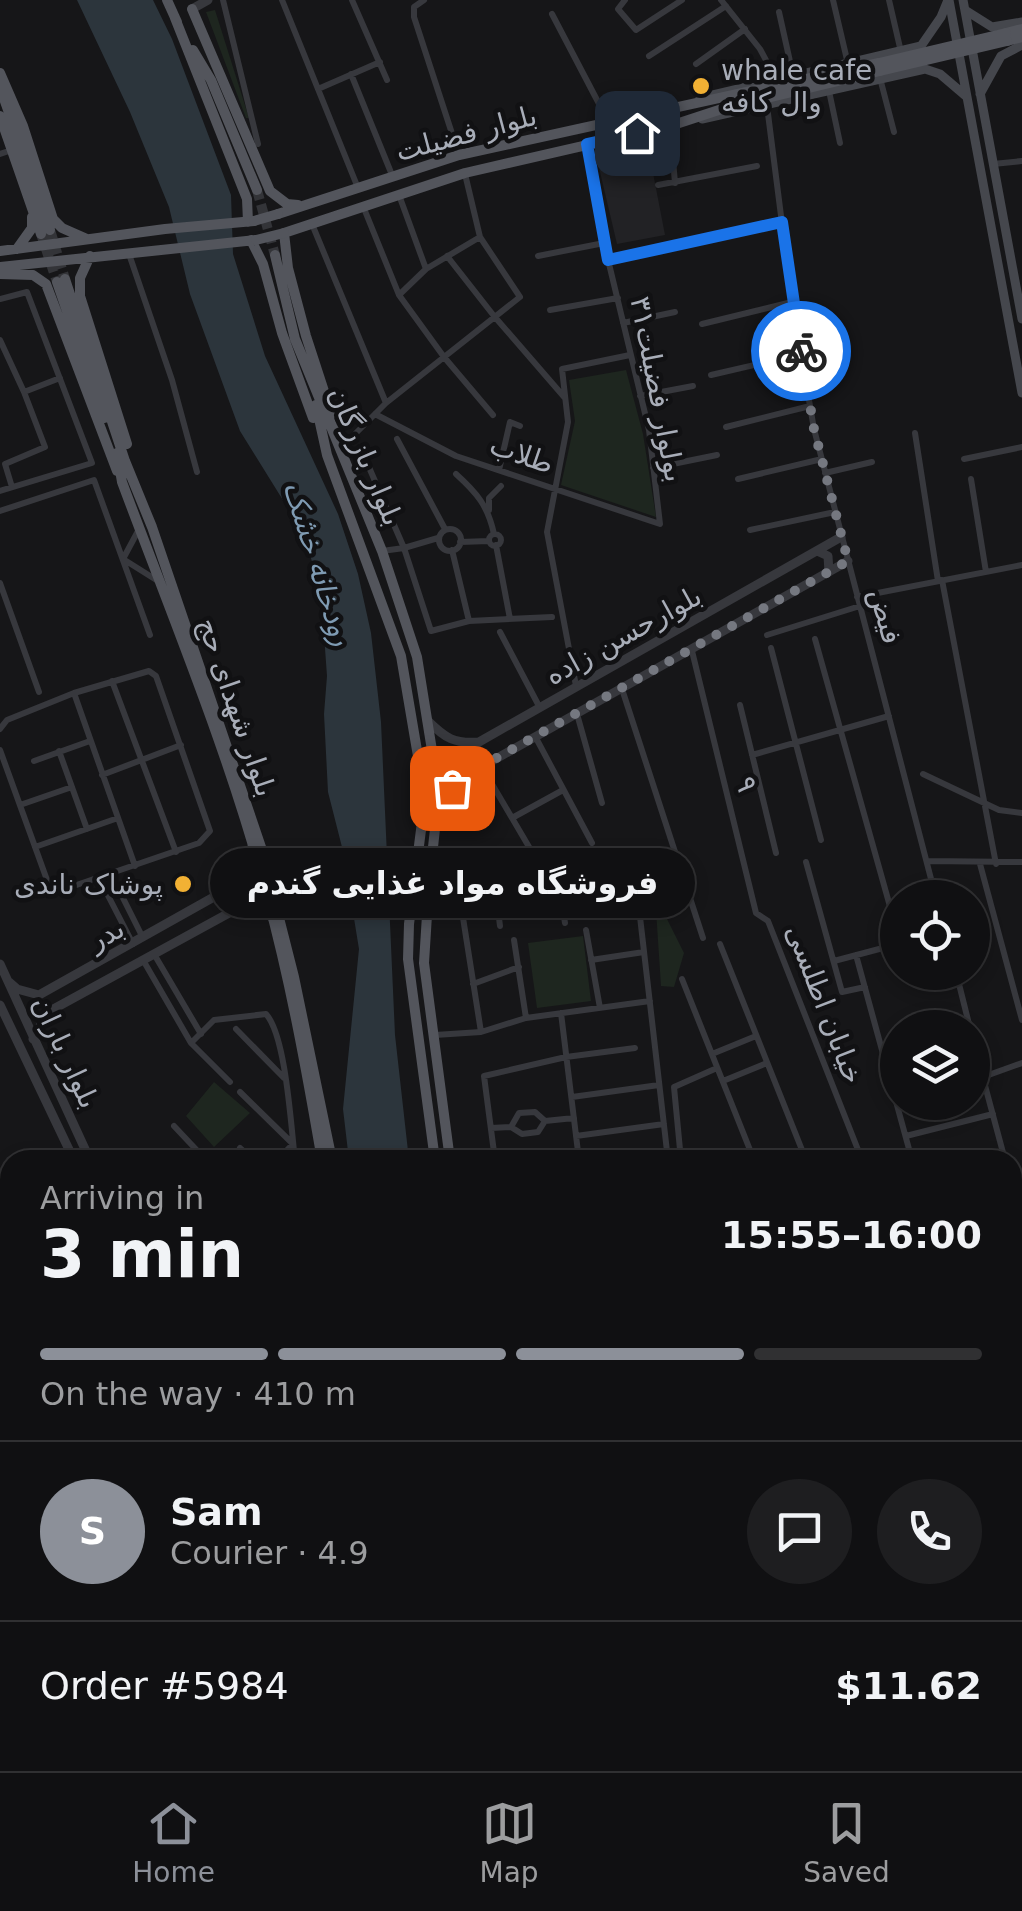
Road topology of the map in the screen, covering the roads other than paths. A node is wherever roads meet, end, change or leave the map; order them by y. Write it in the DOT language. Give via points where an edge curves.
graph roads {
  1 [pos="167,0"];
  2 [pos="208,0"];
  3 [pos="223,0"];
  4 [pos="282,0"];
  5 [pos="352,0"];
  6 [pos="424,0"];
  7 [pos="625,0"];
  8 [pos="682,0"];
  9 [pos="833,0"];
  10 [pos="889,0"];
  11 [pos="949,0"];
  12 [pos="724,3"];
  13 [pos="190,4"];
  14 [pos="964,4"];
  15 [pos="779,12"];
  16 [pos="552,14"];
  17 [pos="175,18"];
  18 [pos="992,27"];
  19 [pos="745,28"];
  20 [pos="1022,29"];
  21 [pos="1022,44"];
  22 [pos="922,46"];
  23 [pos="901,52"];
  24 [pos="648,56"];
  25 [pos="1001,56"];
  26 [pos="380,62"];
  27 [pos="696,64"];
  28 [pos="848,64"];
  29 [pos="925,69"];
  30 [pos="0,73"];
  31 [pos="351,74"];
  32 [pos="793,75"];
  33 [pos="880,78"];
  34 [pos="776,79"];
  35 [pos="210,80"];
  36 [pos="387,80"];
  37 [pos="0,88"];
  38 [pos="318,89"];
  39 [pos="828,90"];
  40 [pos="980,96"];
  41 [pos="967,98"];
  42 [pos="724,103"];
  43 [pos="767,106"];
  44 [pos="668,108"];
  45 [pos="0,116"];
  46 [pos="608,121"];
  47 [pos="670,126"];
  48 [pos="894,132"];
  49 [pos="540,137"];
  50 [pos="840,143"];
  51 [pos="258,144"];
  52 [pos="587,144"];
  53 [pos="6,152"];
  54 [pos="542,153"];
  55 [pos="460,154"];
  56 [pos="1022,161"];
  57 [pos="992,164"];
  58 [pos="757,166"];
  59 [pos="465,173"];
  60 [pos="392,175"];
  61 [pos="675,183"];
  62 [pos="658,186"];
  63 [pos="358,188"];
  64 [pos="256,190"];
  65 [pos="398,193"];
  66 [pos="362,205"];
  67 [pos="304,206"];
  68 [pos="32,211"];
  69 [pos="247,222"];
  70 [pos="311,222"];
  71 [pos="782,222"];
  72 [pos="284,233"];
  73 [pos="480,236"];
  74 [pos="88,240"];
  75 [pos="251,240"];
  76 [pos="604,243"];
  77 [pos="17,249"];
  78 [pos="0,251"];
  79 [pos="128,252"];
  80 [pos="275,255"];
  81 [pos="90,256"];
  82 [pos="448,256"];
  83 [pos="538,256"];
  84 [pos="608,260"];
  85 [pos="426,270"];
  86 [pos="0,271"];
  87 [pos="1018,279"];
  88 [pos="61,281"];
  89 [pos="399,295"];
  90 [pos="618,298"];
  91 [pos="0,299"];
  92 [pos="792,302"];
  93 [pos="550,310"];
  94 [pos="675,312"];
  95 [pos="494,316"];
  96 [pos="1022,320"];
  97 [pos="623,323"];
  98 [pos="702,324"];
  99 [pos="0,340"];
  100 [pos="802,354"];
  101 [pos="630,355"];
  102 [pos="444,356"];
  103 [pos="711,374"];
  104 [pos="60,378"];
  105 [pos="310,380"];
  106 [pos="693,386"];
  107 [pos="24,392"];
  108 [pos="1022,394"];
  109 [pos="640,396"];
  110 [pos="566,399"];
  111 [pos="386,403"];
  112 [pos="810,406"];
  113 [pos="374,414"];
  114 [pos="493,415"];
  115 [pos="520,426"];
  116 [pos="726,427"];
  117 [pos="915,433"];
  118 [pos="397,439"];
  119 [pos="1022,447"];
  120 [pos="340,449"];
  121 [pos="327,455"];
  122 [pos="717,455"];
  123 [pos="365,458"];
  124 [pos="964,459"];
  125 [pos="822,460"];
  126 [pos="872,462"];
  127 [pos="653,468"];
  128 [pos="499,470"];
  129 [pos="197,472"];
  130 [pos="825,473"];
  131 [pos="456,474"];
  132 [pos="738,478"];
  133 [pos="971,479"];
  134 [pos="128,480"];
  135 [pos="501,486"];
  136 [pos="12,487"];
  137 [pos="554,489"];
  138 [pos="0,491"];
  139 [pos="477,492"];
  140 [pos="489,498"];
  141 [pos="489,510"];
  142 [pos="0,512"];
  143 [pos="835,512"];
  144 [pos="660,524"];
  145 [pos="139,528"];
  146 [pos="444,530"];
  147 [pos="750,530"];
  148 [pos="842,537"];
  149 [pos="438,538"];
  150 [pos="493,540"];
  151 [pos="460,542"];
  152 [pos="131,547"];
  153 [pos="404,548"];
  154 [pos="452,550"];
  155 [pos="382,551"];
  156 [pos="817,552"];
  157 [pos="124,559"];
  158 [pos="848,561"];
  159 [pos="1022,565"];
  160 [pos="138,567"];
  161 [pos="829,572"];
  162 [pos="986,572"];
  163 [pos="940,581"];
  164 [pos="159,582"];
  165 [pos="0,583"];
  166 [pos="858,596"];
  167 [pos="860,606"];
  168 [pos="552,617"];
  169 [pos="515,618"];
  170 [pos="469,621"];
  171 [pos="500,632"];
  172 [pos="150,635"];
  173 [pos="767,635"];
  174 [pos="814,639"];
  175 [pos="771,648"];
  176 [pos="692,650"];
  177 [pos="112,681"];
  178 [pos="577,688"];
  179 [pos="622,690"];
  180 [pos="38,692"];
  181 [pos="74,693"];
  182 [pos="740,704"];
  183 [pos="540,708"];
  184 [pos="576,714"];
  185 [pos="889,716"];
  186 [pos="427,720"];
  187 [pos="0,729"];
  188 [pos="840,730"];
  189 [pos="536,738"];
  190 [pos="90,740"];
  191 [pos="480,742"];
  192 [pos="796,743"];
  193 [pos="181,745"];
  194 [pos="0,750"];
  195 [pos="60,752"];
  196 [pos="752,755"];
  197 [pos="142,759"];
  198 [pos="34,761"];
  199 [pos="489,764"];
  200 [pos="102,774"];
  201 [pos="923,774"];
  202 [pos="492,784"];
  203 [pos="72,787"];
  204 [pos="563,790"];
  205 [pos="602,803"];
  206 [pos="20,805"];
  207 [pos="987,805"];
  208 [pos="438,811"];
  209 [pos="1022,813"];
  210 [pos="118,818"];
  211 [pos="512,818"];
  212 [pos="87,828"];
  213 [pos="821,840"];
  214 [pos="592,843"];
  215 [pos="252,846"];
  216 [pos="35,847"];
  217 [pos="176,852"];
  218 [pos="532,852"];
  219 [pos="776,854"];
  220 [pos="927,861"];
  221 [pos="806,862"];
  222 [pos="1022,862"];
  223 [pos="980,864"];
  224 [pos="996,864"];
  225 [pos="135,866"];
  226 [pos="556,869"];
  227 [pos="110,874"];
  228 [pos="99,878"];
  229 [pos="243,878"];
  230 [pos="494,878"];
  231 [pos="884,880"];
  232 [pos="932,880"];
  233 [pos="251,900"];
  234 [pos="130,913"];
  235 [pos="119,917"];
  236 [pos="274,920"];
  237 [pos="768,921"];
  238 [pos="565,924"];
  239 [pos="500,926"];
  240 [pos="586,930"];
  241 [pos="703,938"];
  242 [pos="144,939"];
  243 [pos="514,940"];
  244 [pos="720,944"];
  245 [pos="133,945"];
  246 [pos="880,949"];
  247 [pos="644,952"];
  248 [pos="154,954"];
  249 [pos="856,955"];
  250 [pos="143,960"];
  251 [pos="591,960"];
  252 [pos="834,961"];
  253 [pos="0,964"];
  254 [pos="162,968"];
  255 [pos="518,968"];
  256 [pos="151,974"];
  257 [pos="682,979"];
  258 [pos="9,982"];
  259 [pos="473,984"];
  260 [pos="865,986"];
  261 [pos="40,996"];
  262 [pos="650,1001"];
  263 [pos="0,1005"];
  264 [pos="600,1008"];
  265 [pos="48,1012"];
  266 [pos="561,1013"];
  267 [pos="526,1018"];
  268 [pos="1022,1020"];
  269 [pos="236,1029"];
  270 [pos="481,1032"];
  271 [pos="201,1034"];
  272 [pos="433,1036"];
  273 [pos="756,1036"];
  274 [pos="33,1039"];
  275 [pos="192,1043"];
  276 [pos="636,1048"];
  277 [pos="712,1054"];
  278 [pos="566,1057"];
  279 [pos="1022,1062"];
  280 [pos="767,1063"];
  281 [pos="717,1068"];
  282 [pos="990,1074"];
  283 [pos="286,1080"];
  284 [pos="723,1081"];
  285 [pos="230,1082"];
  286 [pos="660,1085"];
  287 [pos="240,1092"];
  288 [pos="572,1097"];
  289 [pos="990,1103"];
  290 [pos="993,1114"];
  291 [pos="574,1118"];
  292 [pos="545,1121"];
  293 [pos="664,1124"];
  294 [pos="174,1126"];
  295 [pos="511,1126"];
  296 [pos="492,1128"];
  297 [pos="576,1136"];
  298 [pos="906,1136"];
  299 [pos="293,1144"];
  300 [pos="69,1150"];
  301 [pos="85,1150"];
  302 [pos="197,1150"];
  303 [pos="287,1150"];
  304 [pos="294,1150"];
  305 [pos="320,1150"];
  306 [pos="330,1150"];
  307 [pos="434,1150"];
  308 [pos="449,1150"];
  309 [pos="493,1150"];
  310 [pos="578,1150"];
  311 [pos="667,1150"];
  312 [pos="681,1150"];
  313 [pos="750,1150"];
  314 [pos="802,1150"];
  315 [pos="856,1150"];
  316 [pos="910,1150"];
  317 [pos="1002,1150"];
  1 -- 17 [label="main road"];
  2 -- 13 [label="street"];
  3 -- 51 [label="street"];
  4 -- 38 [label="street"];
  5 -- 26 [label="street"];
  6 -- 55 [label="street" via="414,7 416,26"];
  7 -- 8 [label="street" via="617,7 632,30"];
  9 -- 28 [label="street"];
  10 -- 23 [label="street"];
  11 -- 22 [label="main road"];
  11 -- 41 [label="main road"];
  12 -- 19 [label="street"];
  12 -- 24 [label="street"];
  13 -- 35 [label="main road"];
  13 -- 67 [label="main road" via="270,191 287,204"];
  14 -- 18 [label="main road"];
  14 -- 40 [label="main road"];
  15 -- 32 [label="street"];
  16 -- 46 [label="street"];
  17 -- 35 [label="main road"];
  17 -- 69 [label="main road" via="246,199"];
  18 -- 20 [label="main road"];
  18 -- 25 [label="main road" via="989,44"];
  19 -- 27 [label="street"];
  19 -- 34 [label="street"];
  20 -- 42 [label="main road, بلوار فضیلت, bridge"];
  21 -- 25 [label="main road"];
  22 -- 23 [label="main road, بلوار فضیلت"];
  22 -- 29 [label="main road" via="931,58"];
  23 -- 28 [label="main road, بلوار فضیلت"];
  25 -- 40 [label="main road"];
  26 -- 31 [label="street"];
  26 -- 36 [label="street"];
  28 -- 32 [label="main road, بلوار فضیلت"];
  29 -- 33 [label="main road, بلوار فضیلت"];
  29 -- 41 [label="main road"];
  30 -- 74 [label="main road" via="53,218"];
  31 -- 38 [label="street"];
  31 -- 60 [label="street"];
  32 -- 34 [label="main road, بلوار فضیلت"];
  33 -- 39 [label="main road, بلوار فضیلت"];
  33 -- 48 [label="street"];
  34 -- 44 [label="main road, بلوار فضیلت"];
  35 -- 64 [label="main road"];
  37 -- 68 [label="main road" via="46,232"];
  38 -- 63 [label="street"];
  39 -- 43 [label="main road, بلوار فضیلت"];
  39 -- 50 [label="street"];
  40 -- 57 [label="main road"];
  41 -- 108 [label="main road"];
  42 -- 44 [label="main road, بلوار فضیلت"];
  42 -- 47 [label="main road, بلوار فضیلت"];
  43 -- 47 [label="main road, بلوار فضیلت"];
  43 -- 71 [label="street, فیض"];
  44 -- 46 [label="main road, بلوار فضیلت"];
  45 -- 53 [label="main road"];
  46 -- 49 [label="main road, بلوار فضیلت"];
  47 -- 52 [label="main road, بلوار فضیلت"];
  47 -- 61 [label="street"];
  49 -- 54 [label="main road"];
  49 -- 55 [label="main road, بلوار فضیلت"];
  52 -- 54 [label="main road, بلوار فضیلت"];
  52 -- 76 [label="street, بولوار فضیلت۳۱"];
  53 -- 68 [label="main road"];
  54 -- 59 [label="main road, بلوار فضیلت"];
  55 -- 60 [label="main road, بلوار فضیلت"];
  56 -- 57 [label="street"];
  57 -- 87 [label="main road"];
  58 -- 61 [label="street"];
  59 -- 65 [label="main road, بلوار فضیلت"];
  59 -- 73 [label="street"];
  60 -- 63 [label="main road, بلوار فضیلت"];
  61 -- 62 [label="street"];
  63 -- 67 [label="main road, بلوار فضیلت"];
  65 -- 66 [label="main road, بلوار فضیلت"];
  65 -- 85 [label="street"];
  66 -- 70 [label="main road, بلوار فضیلت"];
  66 -- 89 [label="street"];
  67 -- 69 [label="main road, بلوار فضیلت, bridge"];
  68 -- 77 [label="main road" via="32,228"];
  69 -- 74 [label="main road, بلوار فضیلت"];
  70 -- 72 [label="main road, بلوار فضیلت"];
  70 -- 111 [label="street"];
  71 -- 84 [label="street"];
  71 -- 92 [label="street, فیض"];
  72 -- 75 [label="main road, بلوار فضیلت, bridge"];
  72 -- 120 [label="main road"];
  73 -- 82 [label="street"];
  73 -- 95 [label="street" via="520,297"];
  74 -- 77 [label="main road, بلوار فضیلت"];
  75 -- 79 [label="main road, بلوار فضیلت"];
  75 -- 121 [label="main road"];
  76 -- 83 [label="street"];
  76 -- 84 [label="street, بولوار فضیلت۳۱"];
  77 -- 78 [label="main road, بلوار فضیلت"];
  79 -- 81 [label="main road, بلوار فضیلت"];
  79 -- 129 [label="street"];
  80 -- 105 [label="main road"];
  81 -- 86 [label="main road, بلوار فضیلت"];
  81 -- 134 [label="main road" via="80,296 130,455"];
  82 -- 85 [label="street"];
  82 -- 95 [label="street"];
  84 -- 90 [label="street, بولوار فضیلت۳۱"];
  85 -- 89 [label="street"];
  86 -- 134 [label="main road" via="33,275 46,284"];
  87 -- 96 [label="main road"];
  88 -- 134 [label="main road, بلوار شهدای حج"];
  89 -- 102 [label="street"];
  90 -- 93 [label="street"];
  90 -- 97 [label="street, بولوار فضیلت۳۱"];
  91 -- 104 [label="street" via="27,292"];
  92 -- 98 [label="street"];
  92 -- 100 [label="street, فیض"];
  94 -- 97 [label="street"];
  95 -- 102 [label="street"];
  95 -- 110 [label="street"];
  97 -- 101 [label="street, بولوار فضیلت۳۱"];
  99 -- 107 [label="street"];
  100 -- 103 [label="street"];
  100 -- 112 [label="street, فیض"];
  101 -- 109 [label="street, بولوار فضیلت۳۱"];
  101 -- 110 [label="street" via="562,369"];
  102 -- 111 [label="street"];
  102 -- 114 [label="street"];
  104 -- 107 [label="street"];
  104 -- 136 [label="street" via="92,464"];
  105 -- 120 [label="main road, بلوار بازرگان"];
  105 -- 121 [label="main road, بلوار بازرگان"];
  106 -- 109 [label="street"];
  107 -- 136 [label="street" via="45,446 4,464"];
  109 -- 127 [label="street, بولوار فضیلت۳۱"];
  110 -- 137 [label="street" via="568,422"];
  111 -- 113 [label="street"];
  112 -- 116 [label="street"];
  112 -- 125 [label="street, فیض"];
  113 -- 120 [label="street"];
  113 -- 128 [label="street, طلاب"];
  115 -- 128 [label="street" via="510,422"];
  117 -- 163 [label="street"];
  118 -- 146 [label="street"];
  119 -- 124 [label="street"];
  120 -- 155 [label="main road, بلوار بازرگان"];
  121 -- 307 [label="main road, بلوار بازرگان" via="401,656 420,768 422,822 408,959"];
  122 -- 127 [label="street"];
  123 -- 153 [label="street"];
  125 -- 130 [label="street, فیض"];
  125 -- 132 [label="street"];
  126 -- 130 [label="street"];
  127 -- 144 [label="street, بولوار فضیلت۳۱"];
  128 -- 137 [label="street, طلاب"];
  130 -- 143 [label="street, فیض"];
  131 -- 139 [label="street"];
  133 -- 162 [label="street"];
  134 -- 145 [label="main road, بلوار شهدای حج"];
  134 -- 306 [label="main road, بلوار شهدای حج" via="230,752 272,886"];
  135 -- 140 [label="street"];
  136 -- 138 [label="street"];
  137 -- 144 [label="street, طلاب"];
  137 -- 178 [label="street" via="547,532"];
  139 -- 140 [label="street"];
  139 -- 141 [label="street"];
  140 -- 141 [label="street"];
  141 -- 150 [label="street"];
  142 -- 157 [label="street" via="94,480"];
  143 -- 147 [label="street"];
  143 -- 148 [label="street, فیض"];
  145 -- 152 [label="street"];
  145 -- 164 [label="main road, بلوار شهدای حج"];
  146 -- 149 [label="street"];
  146 -- 151 [label="street" via="455,530"];
  148 -- 156 [label="street, بلوارحسن زاده"];
  148 -- 158 [label="street, فیض"];
  149 -- 153 [label="street"];
  149 -- 154 [label="street"];
  150 -- 151 [label="street"];
  150 -- 169 [label="street"];
  151 -- 154 [label="street"];
  152 -- 157 [label="street"];
  152 -- 160 [label="street"];
  153 -- 155 [label="street"];
  153 -- 170 [label="street" via="430,631"];
  154 -- 170 [label="street"];
  155 -- 186 [label="main road, بلوار بازرگان" via="418,657"];
  156 -- 161 [label="street" via="828,556"];
  156 -- 178 [label="street, بلوارحسن زاده"];
  157 -- 160 [label="street"];
  157 -- 172 [label="street"];
  158 -- 161 [label="street, بلوارحسن زاده"];
  158 -- 166 [label="street, فیض"];
  159 -- 162 [label="street"];
  160 -- 164 [label="street"];
  161 -- 176 [label="street, بلوارحسن زاده"];
  162 -- 163 [label="street"];
  163 -- 166 [label="street"];
  163 -- 207 [label="street"];
  164 -- 215 [label="main road, بلوار شهدای حج"];
  165 -- 180 [label="street"];
  166 -- 167 [label="street, فیض"];
  167 -- 173 [label="street"];
  167 -- 185 [label="street, فیض"];
  168 -- 169 [label="street"];
  169 -- 170 [label="street"];
  171 -- 183 [label="street"];
  174 -- 188 [label="street"];
  175 -- 192 [label="street"];
  176 -- 179 [label="street, بلوارحسن زاده"];
  176 -- 237 [label="street, ۹" via="756,912"];
  177 -- 181 [label="street"];
  177 -- 193 [label="street" via="149,671 156,676"];
  177 -- 197 [label="street"];
  178 -- 183 [label="street, بلوارحسن زاده"];
  179 -- 184 [label="street, بلوارحسن زاده"];
  179 -- 241 [label="street"];
  181 -- 187 [label="street" via="7,720"];
  181 -- 190 [label="street"];
  182 -- 196 [label="street"];
  183 -- 191 [label="street, بلوارحسن زاده"];
  184 -- 189 [label="street, بلوارحسن زاده"];
  184 -- 205 [label="street"];
  185 -- 188 [label="street"];
  185 -- 220 [label="street, فیض"];
  186 -- 191 [label="street" via="444,738"];
  186 -- 208 [label="main road, بلوار بازرگان"];
  188 -- 192 [label="street"];
  188 -- 231 [label="street"];
  189 -- 199 [label="street, بلوارحسن زاده"];
  189 -- 204 [label="street"];
  190 -- 195 [label="street"];
  190 -- 200 [label="street"];
  191 -- 199 [label="street" via="473,757"];
  192 -- 196 [label="street"];
  192 -- 213 [label="street"];
  193 -- 197 [label="street"];
  193 -- 217 [label="street" via="210,831"];
  194 -- 206 [label="street"];
  195 -- 198 [label="street"];
  195 -- 203 [label="street"];
  196 -- 219 [label="street"];
  197 -- 200 [label="street"];
  197 -- 217 [label="street"];
  199 -- 208 [label="street, بلوارحسن زاده" via="452,788"];
  200 -- 210 [label="street"];
  201 -- 207 [label="street"];
  202 -- 211 [label="street"];
  203 -- 206 [label="street"];
  203 -- 212 [label="street"];
  204 -- 211 [label="street"];
  204 -- 214 [label="street"];
  206 -- 216 [label="street"];
  207 -- 209 [label="street"];
  207 -- 224 [label="street"];
  208 -- 272 [label="main road, بلوار بازرگان" via="424,946"];
  210 -- 212 [label="street"];
  210 -- 225 [label="street"];
  211 -- 218 [label="street"];
  212 -- 216 [label="street"];
  215 -- 229 [label="street"];
  215 -- 236 [label="main road, بلوار شهدای حج"];
  216 -- 228 [label="street" via="47,880 59,890"];
  217 -- 225 [label="street"];
  220 -- 223 [label="street"];
  220 -- 232 [label="street, فیض"];
  221 -- 252 [label="street"];
  222 -- 224 [label="street"];
  223 -- 224 [label="street"];
  223 -- 268 [label="street"];
  225 -- 227 [label="street"];
  226 -- 230 [label="street"];
  226 -- 238 [label="street"];
  226 -- 247 [label="street" via="622,864 636,882"];
  227 -- 228 [label="street"];
  227 -- 234 [label="street"];
  228 -- 235 [label="street"];
  229 -- 233 [label="street" via="253,884"];
  229 -- 242 [label="street, بدر"];
  230 -- 239 [label="street"];
  230 -- 259 [label="street" via="469,881 461,905"];
  233 -- 236 [label="street"];
  233 -- 248 [label="street, بدر"];
  234 -- 235 [label="street"];
  234 -- 242 [label="street"];
  235 -- 245 [label="street"];
  236 -- 305 [label="main road, بلوار شهدای حج"];
  237 -- 315 [label="street, خيابان اطلسى"];
  240 -- 251 [label="street"];
  242 -- 245 [label="street, بدر"];
  243 -- 255 [label="street"];
  244 -- 273 [label="street"];
  245 -- 261 [label="street, بدر"];
  246 -- 249 [label="street"];
  247 -- 251 [label="street"];
  247 -- 262 [label="street"];
  248 -- 250 [label="street, بدر"];
  248 -- 254 [label="street"];
  249 -- 252 [label="street"];
  249 -- 260 [label="street"];
  250 -- 256 [label="street"];
  250 -- 265 [label="street, بدر"];
  251 -- 264 [label="street"];
  252 -- 260 [label="street" via="842,992"];
  253 -- 258 [label="street, بلوار باران"];
  254 -- 256 [label="street"];
  254 -- 271 [label="street"];
  255 -- 259 [label="street"];
  255 -- 267 [label="street"];
  256 -- 275 [label="street"];
  257 -- 277 [label="street"];
  258 -- 261 [label="street"];
  258 -- 274 [label="street, بلوار باران"];
  259 -- 270 [label="street"];
  260 -- 298 [label="street"];
  261 -- 265 [label="street" via="38,1006"];
  262 -- 264 [label="street"];
  262 -- 286 [label="street"];
  263 -- 300 [label="street, بلوار باران"];
  264 -- 266 [label="street"];
  265 -- 274 [label="street"];
  266 -- 267 [label="street"];
  266 -- 278 [label="street"];
  267 -- 270 [label="street"];
  269 -- 283 [label="street"];
  270 -- 272 [label="street"];
  271 -- 275 [label="street"];
  271 -- 283 [label="street" via="214,1020 266,1014"];
  272 -- 308 [label="main road, بلوار بازرگان"];
  273 -- 277 [label="street"];
  273 -- 280 [label="street"];
  274 -- 301 [label="street, بلوار باران"];
  275 -- 285 [label="street"];
  276 -- 278 [label="street"];
  277 -- 281 [label="street"];
  278 -- 288 [label="street"];
  278 -- 296 [label="street" via="484,1076"];
  279 -- 282 [label="street"];
  280 -- 284 [label="street"];
  280 -- 314 [label="street"];
  281 -- 284 [label="street"];
  281 -- 312 [label="street" via="674,1087"];
  283 -- 299 [label="street"];
  284 -- 313 [label="street"];
  286 -- 288 [label="street"];
  286 -- 293 [label="street"];
  287 -- 299 [label="street"];
  288 -- 291 [label="street"];
  289 -- 290 [label="street"];
  290 -- 298 [label="street"];
  290 -- 317 [label="street"];
  291 -- 292 [label="street"];
  291 -- 297 [label="street"];
  292 -- 295 [label="street" via="538,1132 522,1134"];
  292 -- 295 [label="street" via="535,1112 519,1113"];
  293 -- 297 [label="street"];
  293 -- 311 [label="street"];
  294 -- 302 [label="street"];
  295 -- 296 [label="street"];
  296 -- 309 [label="street"];
  297 -- 310 [label="street"];
  298 -- 316 [label="street"];
  299 -- 303 [label="street"];
  299 -- 304 [label="street"];
}
